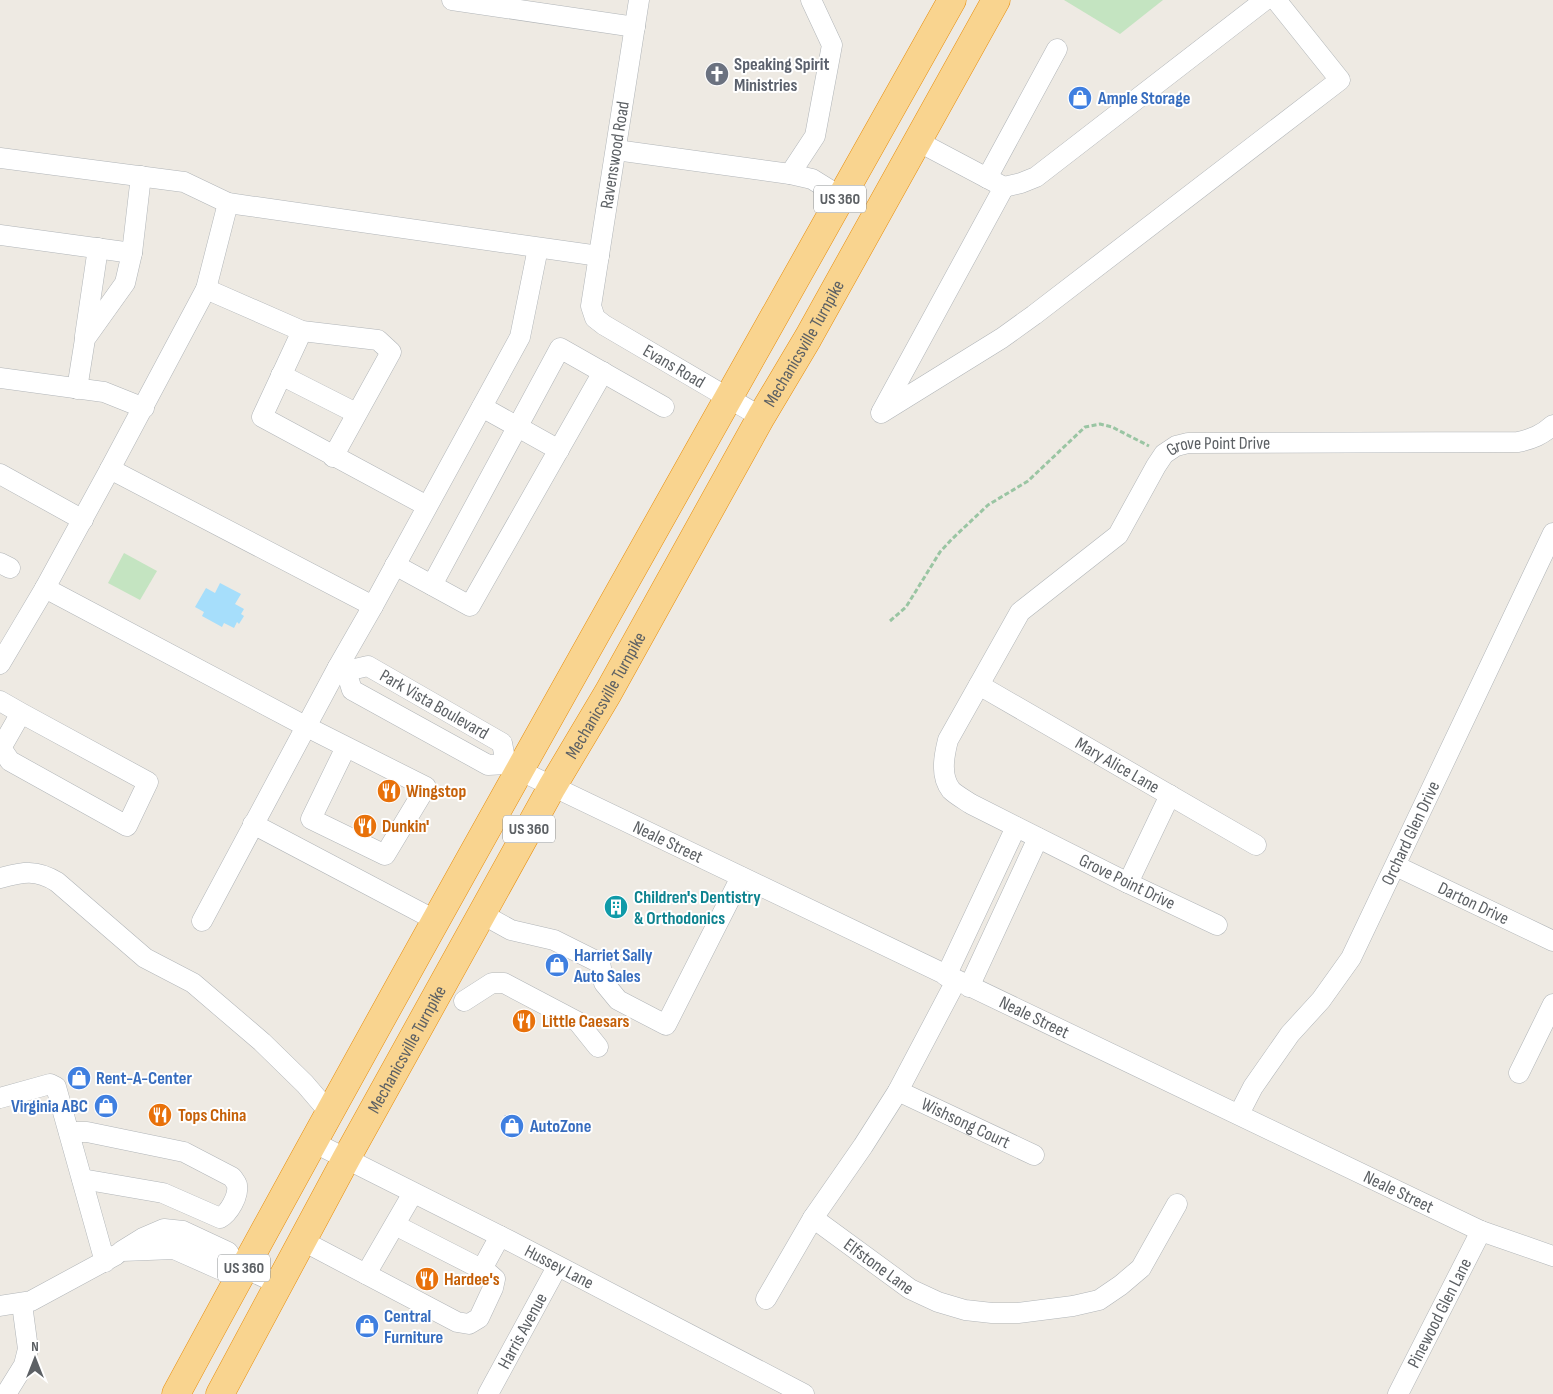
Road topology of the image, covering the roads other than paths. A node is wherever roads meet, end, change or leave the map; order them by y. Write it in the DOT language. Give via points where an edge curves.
graph roads {
  1 [pos="452,0"];
  2 [pos="639,0"];
  3 [pos="811,0"];
  4 [pos="952,0"];
  5 [pos="996,0"];
  6 [pos="1265,0"];
  7 [pos="1276,0"];
  8 [pos="635,27"];
  9 [pos="1057,49"];
  10 [pos="919,142"];
  11 [pos="616,150"];
  12 [pos="0,158"];
  13 [pos="790,174"];
  14 [pos="141,176"];
  15 [pos="995,183"];
  16 [pos="841,197"];
  17 [pos="228,203"];
  18 [pos="0,235"];
  19 [pos="98,248"];
  20 [pos="538,248"];
  21 [pos="132,253"];
  22 [pos="599,256"];
  23 [pos="206,289"];
  24 [pos="593,311"];
  25 [pos="302,331"];
  26 [pos="85,339"];
  27 [pos="603,372"];
  28 [pos="281,375"];
  29 [pos="0,378"];
  30 [pos="77,389"];
  31 [pos="729,398"];
  32 [pos="482,407"];
  33 [pos="664,407"];
  34 [pos="144,408"];
  35 [pos="356,414"];
  36 [pos="761,417"];
  37 [pos="1553,425"];
  38 [pos="518,427"];
  39 [pos="558,450"];
  40 [pos="333,457"];
  41 [pos="110,469"];
  42 [pos="0,474"];
  43 [pos="428,506"];
  44 [pos="83,520"];
  45 [pos="1553,533"];
  46 [pos="396,565"];
  47 [pos="432,585"];
  48 [pos="46,588"];
  49 [pos="373,606"];
  50 [pos="0,664"];
  51 [pos="342,669"];
  52 [pos="978,685"];
  53 [pos="0,702"];
  54 [pos="21,713"];
  55 [pos="307,727"];
  56 [pos="346,747"];
  57 [pos="512,767"];
  58 [pos="552,787"];
  59 [pos="1170,795"];
  60 [pos="253,824"];
  61 [pos="1016,827"];
  62 [pos="1038,838"];
  63 [pos="1256,845"];
  64 [pos="1396,866"];
  65 [pos="740,877"];
  66 [pos="0,878"];
  67 [pos="1128,883"];
  68 [pos="482,914"];
  69 [pos="435,920"];
  70 [pos="202,921"];
  71 [pos="1217,925"];
  72 [pos="1553,941"];
  73 [pos="957,981"];
  74 [pos="464,1001"];
  75 [pos="1553,1004"];
  76 [pos="598,1047"];
  77 [pos="1519,1073"];
  78 [pos="898,1091"];
  79 [pos="0,1098"];
  80 [pos="330,1112"];
  81 [pos="1239,1114"];
  82 [pos="69,1132"];
  83 [pos="313,1142"];
  84 [pos="1034,1155"];
  85 [pos="346,1159"];
  86 [pos="82,1179"];
  87 [pos="413,1193"];
  88 [pos="1177,1204"];
  89 [pos="813,1218"];
  90 [pos="395,1225"];
  91 [pos="1481,1231"];
  92 [pos="500,1236"];
  93 [pos="302,1241"];
  94 [pos="1553,1256"];
  95 [pos="105,1262"];
  96 [pos="240,1265"];
  97 [pos="557,1266"];
  98 [pos="482,1269"];
  99 [pos="366,1274"];
  100 [pos="279,1284"];
  101 [pos="766,1298"];
  102 [pos="22,1304"];
  103 [pos="0,1306"];
  104 [pos="6,1394"];
  105 [pos="176,1394"];
  106 [pos="220,1394"];
  107 [pos="488,1394"];
  108 [pos="804,1394"];
  109 [pos="1398,1394"];
  1 -- 8 [label="street"];
  2 -- 8 [label="street, Ravenswood Road"];
  3 -- 13 [label="street" via="832,45 815,136"];
  4 -- 16 [label="highway, US 360"];
  5 -- 10 [label="highway, Mechanicsville Turnpike / US 360"];
  6 -- 15 [label="street" via="1036,176 1021,183"];
  7 -- 15 [label="street" via="1340,80 1034,315 881,413"];
  8 -- 11 [label="street, Ravenswood Road"];
  9 -- 15 [label="street"];
  10 -- 15 [label="street"];
  10 -- 36 [label="highway, Mechanicsville Turnpike / US 360"];
  11 -- 13 [label="street"];
  11 -- 22 [label="street, Ravenswood Road"];
  12 -- 14 [label="street"];
  13 -- 16 [label="street" via="812,180"];
  14 -- 17 [label="street" via="184,182"];
  14 -- 21 [label="street"];
  16 -- 31 [label="highway, US 360"];
  17 -- 20 [label="street"];
  17 -- 23 [label="street"];
  18 -- 19 [label="street"];
  19 -- 21 [label="street"];
  19 -- 26 [label="street"];
  20 -- 22 [label="street"];
  20 -- 32 [label="street" via="520,337"];
  21 -- 26 [label="street" via="125,283"];
  22 -- 24 [label="street, Ravenswood Road" via="591,306"];
  23 -- 25 [label="street"];
  23 -- 34 [label="street"];
  24 -- 31 [label="street, Evans Road" via="595,318 604,325"];
  25 -- 28 [label="street"];
  25 -- 35 [label="street" via="378,340 391,352"];
  26 -- 30 [label="street"];
  27 -- 33 [label="street"];
  27 -- 38 [label="street" via="560,348"];
  27 -- 39 [label="street"];
  28 -- 35 [label="street"];
  28 -- 40 [label="street" via="262,418"];
  29 -- 30 [label="street"];
  30 -- 34 [label="street" via="104,392"];
  31 -- 36 [label="street, Evans Road"];
  31 -- 57 [label="highway, US 360"];
  32 -- 38 [label="street"];
  32 -- 43 [label="street"];
  34 -- 41 [label="street"];
  35 -- 40 [label="street"];
  36 -- 58 [label="highway, Mechanicsville Turnpike / US 360"];
  37 -- 52 [label="street, Grove Point Drive" via="1532,440 1518,442 1188,443 1176,446 1164,454 1156,466 1118,535 1020,612"];
  38 -- 39 [label="street"];
  38 -- 47 [label="street"];
  39 -- 47 [label="street" via="470,606"];
  40 -- 43 [label="street"];
  41 -- 44 [label="street"];
  41 -- 49 [label="street"];
  42 -- 44 [label="street"];
  43 -- 46 [label="street"];
  44 -- 48 [label="street"];
  45 -- 64 [label="street, Orchard Glen Drive"];
  46 -- 47 [label="street"];
  46 -- 49 [label="street"];
  48 -- 50 [label="street"];
  48 -- 55 [label="street"];
  49 -- 51 [label="street"];
  51 -- 55 [label="street"];
  51 -- 57 [label="street, Park Vista Boulevard" via="352,690 488,765"];
  51 -- 57 [label="street, Park Vista Boulevard" via="368,666 502,743"];
  52 -- 59 [label="street, Mary Alice Lane"];
  52 -- 61 [label="street, Grove Point Drive" via="948,740 944,775 951,790"];
  53 -- 54 [label="street"];
  54 -- 54 [label="street" via="148,782 127,826 10,761 1,748"];
  55 -- 56 [label="street"];
  55 -- 60 [label="street"];
  56 -- 56 [label="street" via="426,787 386,855 312,819"];
  57 -- 58 [label="street, Neale Street"];
  57 -- 69 [label="highway, US 360"];
  58 -- 65 [label="street, Neale Street"];
  58 -- 68 [label="highway, Mechanicsville Turnpike / US 360"];
  59 -- 63 [label="street, Mary Alice Lane"];
  59 -- 67 [label="street"];
  60 -- 69 [label="street"];
  60 -- 70 [label="street"];
  61 -- 62 [label="street, Grove Point Drive"];
  61 -- 73 [label="street"];
  62 -- 67 [label="street, Grove Point Drive"];
  62 -- 73 [label="street"];
  64 -- 72 [label="street, Darton Drive"];
  64 -- 81 [label="street, Orchard Glen Drive" via="1351,958 1321,1000 1290,1034 1253,1087"];
  65 -- 68 [label="street" via="666,1025 618,1000 604,983 600,963 554,940 511,930"];
  65 -- 73 [label="street, Neale Street"];
  66 -- 80 [label="street" via="37,872 57,882 145,958 193,983 269,1048"];
  67 -- 71 [label="street, Grove Point Drive"];
  68 -- 85 [label="highway, Mechanicsville Turnpike / US 360"];
  69 -- 80 [label="highway, US 360"];
  73 -- 78 [label="street"];
  73 -- 81 [label="street, Neale Street"];
  74 -- 76 [label="street" via="492,983 504,983 578,1022"];
  75 -- 77 [label="street"];
  78 -- 84 [label="street, Wishsong Court"];
  78 -- 89 [label="street"];
  79 -- 82 [label="street" via="50,1084 56,1088"];
  80 -- 83 [label="highway, US 360"];
  81 -- 91 [label="street, Neale Street"];
  82 -- 86 [label="street"];
  82 -- 86 [label="street" via="87,1132 184,1152 232,1177 237,1185 236,1195 226,1215 220,1218 163,1193"];
  83 -- 85 [label="street, Hussey Lane"];
  83 -- 96 [label="highway, US 360"];
  85 -- 87 [label="street, Hussey Lane"];
  85 -- 93 [label="highway, Mechanicsville Turnpike / US 360"];
  86 -- 95 [label="street"];
  87 -- 90 [label="street"];
  87 -- 92 [label="street, Hussey Lane"];
  88 -- 89 [label="street, Elfstone Lane" via="1141,1268 1121,1285 1099,1300 1018,1313 965,1310 938,1302 910,1289"];
  89 -- 101 [label="street"];
  90 -- 98 [label="street"];
  90 -- 99 [label="street"];
  91 -- 94 [label="street, Neale Street"];
  91 -- 109 [label="street, Pinewood Glen Lane"];
  92 -- 97 [label="street, Hussey Lane"];
  92 -- 98 [label="street"];
  93 -- 99 [label="street"];
  93 -- 100 [label="highway, Mechanicsville Turnpike / US 360"];
  95 -- 96 [label="street" via="143,1238 164,1230 182,1231 206,1241 228,1252"];
  95 -- 102 [label="street"];
  96 -- 100 [label="street"];
  96 -- 105 [label="highway, US 360"];
  97 -- 107 [label="street, Harris Avenue"];
  97 -- 108 [label="street, Hussey Lane"];
  98 -- 99 [label="street" via="495,1279 493,1288 479,1318 469,1324 457,1322"];
  100 -- 106 [label="highway, Mechanicsville Turnpike / US 360"];
  102 -- 103 [label="street"];
  102 -- 104 [label="street" via="28,1349 24,1365"];
}
